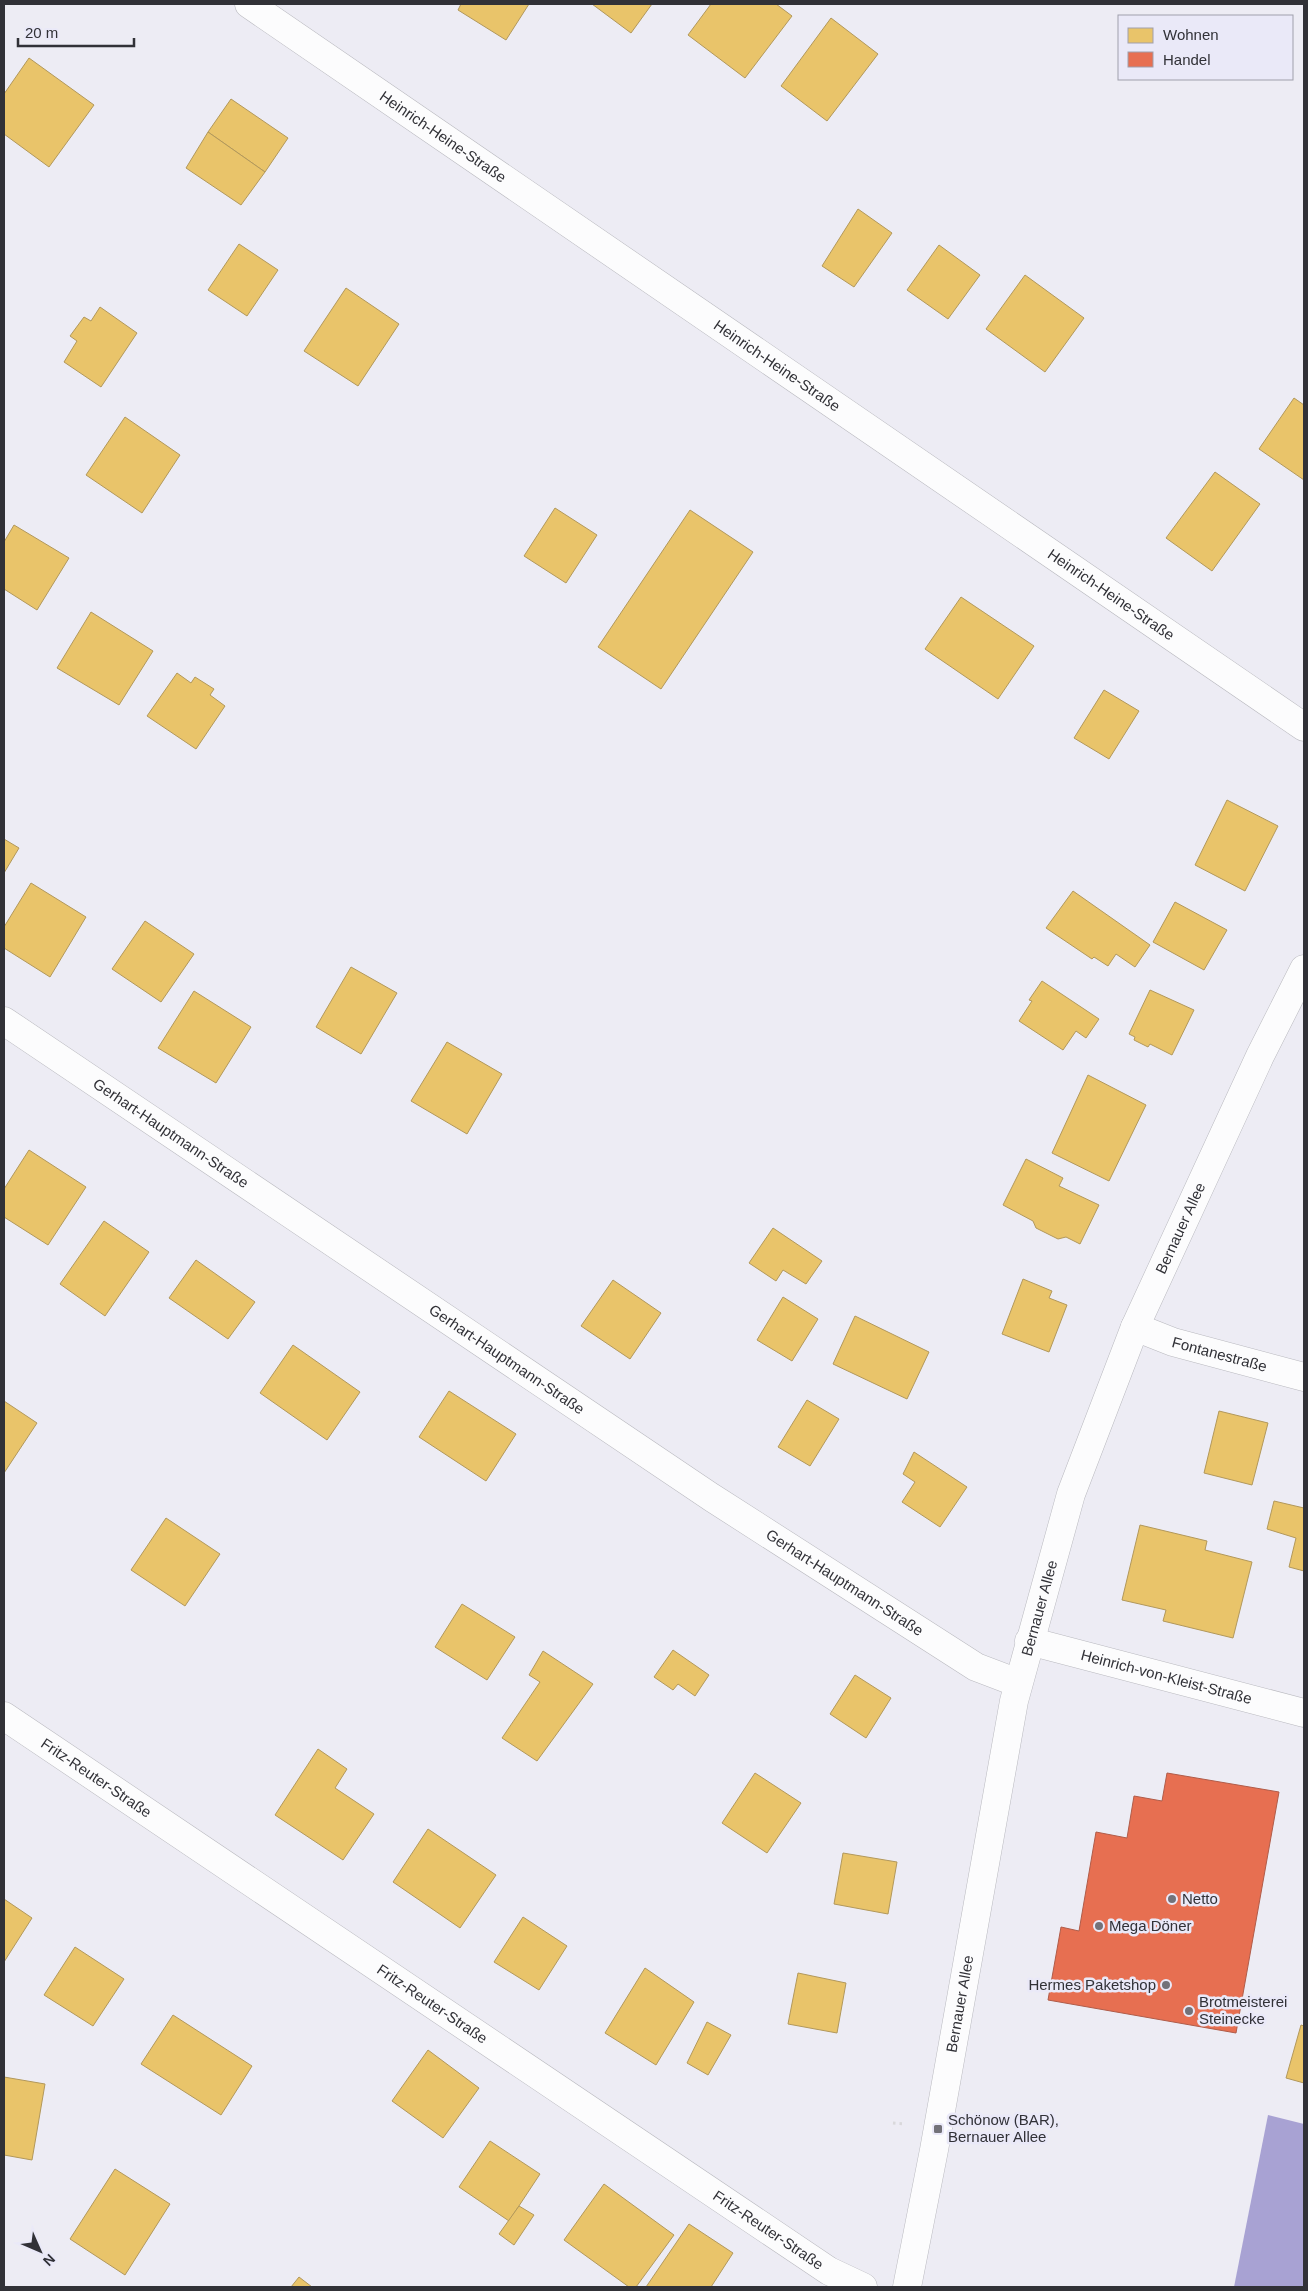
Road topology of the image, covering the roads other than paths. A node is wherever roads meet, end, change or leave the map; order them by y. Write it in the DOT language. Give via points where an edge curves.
graph roads {
  1 [pos="249,4"];
  2 [pos="1304,728"];
  3 [pos="1304,969"];
  4 [pos="4,1022"];
  5 [pos="1135,1327"];
  6 [pos="1304,1376"];
  7 [pos="1029,1642"];
  8 [pos="1018,1683"];
  9 [pos="1304,1713"];
  10 [pos="4,1716"];
  11 [pos="863,2287"];
  12 [pos="907,2287"];
  1 -- 2 [label="street, Heinrich-Heine-Straße"];
  3 -- 5 [label="street, Bernauer Allee" via="1260,1056"];
  4 -- 8 [label="street, Gerhart-Hauptmann-Straße" via="711,1497 976,1667"];
  5 -- 6 [label="street, Fontanestraße" via="1173,1342"];
  5 -- 7 [label="street, Bernauer Allee" via="1071,1494"];
  7 -- 8 [label="street, Bernauer Allee"];
  7 -- 9 [label="street, Heinrich-von-Kleist-Straße"];
  8 -- 12 [label="street, Bernauer Allee"];
  10 -- 11 [label="street, Fritz-Reuter-Straße" via="829,2271"];
}
